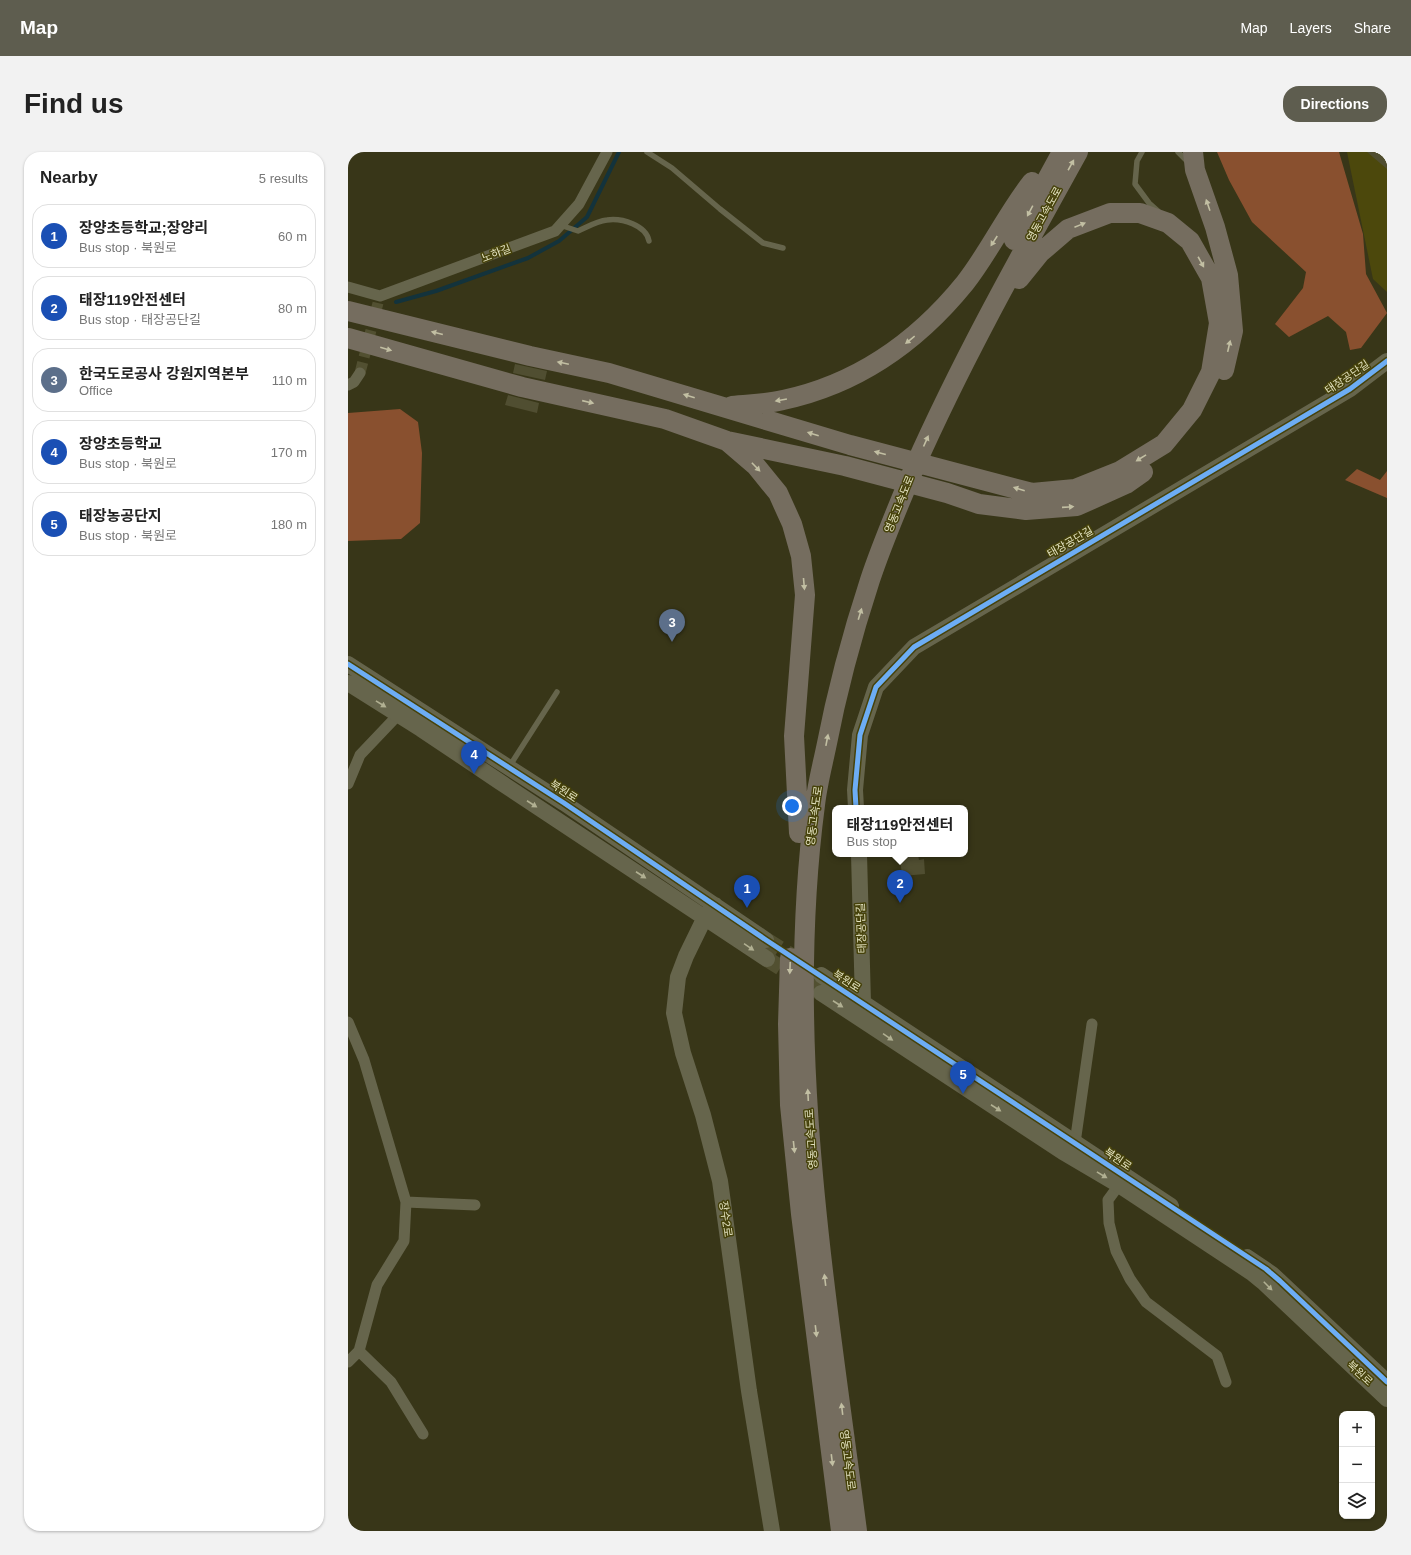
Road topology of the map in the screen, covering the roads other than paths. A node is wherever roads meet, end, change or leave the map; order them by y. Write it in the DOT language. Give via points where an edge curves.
graph roads {
  1 [pos="607,152"];
  2 [pos="647,152"];
  3 [pos="1056,152"];
  4 [pos="1062,152"];
  5 [pos="1078,152"];
  6 [pos="1142,152"];
  7 [pos="1178,152"];
  8 [pos="1194,161"];
  9 [pos="562,226"];
  10 [pos="650,241"];
  11 [pos="1190,241"];
  12 [pos="783,248"];
  13 [pos="348,287"];
  14 [pos="348,311"];
  15 [pos="985,321"];
  16 [pos="348,338"];
  17 [pos="1387,361"];
  18 [pos="360,373"];
  19 [pos="348,386"];
  20 [pos="723,406"];
  21 [pos="727,441"];
  22 [pos="348,664"];
  23 [pos="348,683"];
  24 [pos="557,692"];
  25 [pos="398,714"];
  26 [pos="509,767"];
  27 [pos="500,782"];
  28 [pos="348,784"];
  29 [pos="856,805"];
  30 [pos="800,833"];
  31 [pos="859,857"];
  32 [pos="710,911"];
  33 [pos="798,916"];
  34 [pos="766,940"];
  35 [pos="767,959"];
  36 [pos="821,975"];
  37 [pos="820,993"];
  38 [pos="859,1009"];
  39 [pos="348,1022"];
  40 [pos="796,1023"];
  41 [pos="1092,1024"];
  42 [pos="1072,1149"];
  43 [pos="1119,1185"];
  44 [pos="406,1202"];
  45 [pos="475,1205"];
  46 [pos="360,1352"];
  47 [pos="348,1362"];
  48 [pos="1226,1382"];
  49 [pos="1387,1382"];
  50 [pos="1387,1399"];
  51 [pos="422,1434"];
  52 [pos="772,1531"];
  53 [pos="841,1531"];
  54 [pos="857,1531"];
  1 -- 9 [label="street, 노하길" via="579,204"];
  2 -- 12 [label="lane" via="672,168 763,243"];
  3 -- 20 [label="highway, one-way" via="1029,186 965,282 909,341 854,375 820,390 782,401"];
  4 -- 30 [label="highway, 영동고속도로, one-way" via="956,349 916,431 881,512 852,591 830,669 814,738"];
  15 -- 5 [label="highway, 영동고속도로, one-way"];
  6 -- 11 [label="lane" via="1137,161 1135,184 1149,203"];
  7 -- 8 [label="lane"];
  21 -- 8 [label="highway, one-way" via="845,466 979,504 1026,510 1077,506 1126,484 1171,455 1200,418 1222,378 1233,331 1228,275"];
  9 -- 10 [label="lane" via="578,232 606,220 621,220 636,225 648,235"];
  9 -- 13 [label="street, 노하길" via="555,231 379,300"];
  15 -- 11 [label="highway, one-way" via="1040,253 1068,229 1110,213 1140,213 1168,223"];
  11 -- 20 [label="highway, one-way" via="1211,278 1219,323 1211,372 1192,410 1164,444 1120,471 1074,489 1032,493 850,445"];
  20 -- 14 [label="highway, one-way" via="609,372 530,356"];
  33 -- 15 [label="highway, 영동고속도로, one-way" via="815,800 830,727 870,579 896,510 937,417"];
  16 -- 21 [label="highway, one-way" via="522,387 665,419"];
  17 -- 29 [label="street, 태장공단길" via="1350,389 914,647 876,687 860,735"];
  18 -- 19 [label="street"];
  21 -- 30 [label="highway, one-way" via="756,466 778,493 792,524 801,556 805,595 794,736"];
  22 -- 26 [label="street, 북원로"];
  23 -- 25 [label="street, 북원로, one-way"];
  24 -- 26 [label="lane"];
  25 -- 27 [label="street, 북원로"];
  25 -- 28 [label="street" via="360,755"];
  26 -- 27 [label="street"];
  26 -- 32 [label="street, 북원로" via="564,803"];
  27 -- 32 [label="street, 북원로, one-way"];
  30 -- 33 [label="highway, 영동고속도로"];
  31 -- 38 [label="street, 태장공단길"];
  32 -- 34 [label="street, 북원로"];
  32 -- 35 [label="street, 북원로, one-way"];
  32 -- 52 [label="street, 장수2로" via="678,977 674,1013 720,1182 749,1391"];
  33 -- 40 [label="highway, 영동고속도로" via="803,949"];
  36 -- 38 [label="street, 북원로"];
  37 -- 38 [label="street, 북원로, one-way"];
  38 -- 42 [label="street, 북원로"];
  39 -- 44 [label="street" via="364,1060"];
  40 -- 53 [label="highway, 영동고속도로, one-way" via="790,1105"];
  54 -- 40 [label="highway, 영동고속도로, one-way"];
  41 -- 42 [label="street"];
  42 -- 43 [label="street, 북원로, one-way"];
  42 -- 49 [label="street, 북원로" via="1272,1274"];
  43 -- 48 [label="street" via="1108,1200 1109,1223 1116,1252 1130,1279 1146,1302 1217,1356"];
  43 -- 50 [label="street, 북원로, one-way" via="1263,1282"];
  44 -- 45 [label="street"];
  44 -- 46 [label="street" via="404,1241 377,1285"];
  46 -- 47 [label="street"];
  46 -- 51 [label="street" via="391,1382"];
}
